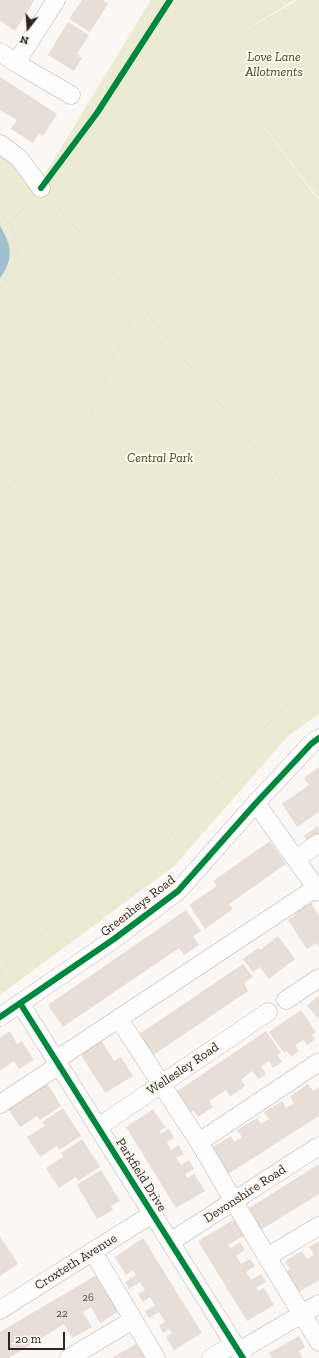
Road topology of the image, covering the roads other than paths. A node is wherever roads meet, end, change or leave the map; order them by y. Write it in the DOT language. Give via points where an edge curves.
graph roads {
  1 [pos="56,0"];
  2 [pos="0,52"];
  3 [pos="16,63"];
  4 [pos="71,95"];
  5 [pos="0,144"];
  6 [pos="41,188"];
  7 [pos="319,738"];
  8 [pos="256,803"];
  9 [pos="319,843"];
  10 [pos="296,859"];
  11 [pos="317,890"];
  12 [pos="319,978"];
  13 [pos="286,1000"];
  14 [pos="20,1003"];
  15 [pos="268,1012"];
  16 [pos="0,1018"];
  17 [pos="119,1019"];
  18 [pos="58,1062"];
  19 [pos="319,1062"];
  20 [pos="161,1084"];
  21 [pos="0,1104"];
  22 [pos="98,1127"];
  23 [pos="199,1142"];
  24 [pos="319,1146"];
  25 [pos="234,1200"];
  26 [pos="152,1214"];
  27 [pos="319,1226"];
  28 [pos="170,1242"];
  29 [pos="92,1252"];
  30 [pos="267,1257"];
  31 [pos="319,1304"];
  32 [pos="0,1310"];
  33 [pos="302,1314"];
  34 [pos="133,1320"];
  35 [pos="319,1342"];
  36 [pos="239,1351"];
  37 [pos="69,1358"];
  38 [pos="156,1358"];
  39 [pos="211,1358"];
  1 -- 3 [label="street"];
  2 -- 3 [label="street"];
  3 -- 4 [label="street"];
  5 -- 6 [label="street" via="20,158"];
  7 -- 8 [label="street, Greenheys Road"];
  8 -- 10 [label="street"];
  8 -- 14 [label="street, Greenheys Road" via="178,891 114,939"];
  9 -- 10 [label="street"];
  10 -- 11 [label="street"];
  11 -- 17 [label="street"];
  12 -- 13 [label="street"];
  14 -- 16 [label="street, Greenheys Road"];
  14 -- 18 [label="street, Parkfield Drive"];
  15 -- 20 [label="street, Wellesley Road"];
  17 -- 18 [label="street"];
  17 -- 20 [label="street"];
  18 -- 21 [label="street"];
  18 -- 22 [label="street, Parkfield Drive"];
  19 -- 23 [label="street"];
  20 -- 22 [label="street, Wellesley Road"];
  20 -- 23 [label="street"];
  22 -- 26 [label="street, Parkfield Drive"];
  23 -- 25 [label="street"];
  24 -- 25 [label="street, Devonshire Road"];
  25 -- 28 [label="street, Devonshire Road"];
  25 -- 30 [label="street"];
  26 -- 28 [label="street, Parkfield Drive"];
  26 -- 29 [label="street, Croxteth Avenue"];
  27 -- 30 [label="street"];
  28 -- 36 [label="street, Parkfield Drive"];
  29 -- 32 [label="street, Croxteth Avenue"];
  29 -- 34 [label="street"];
  30 -- 33 [label="street"];
  31 -- 33 [label="street"];
  33 -- 35 [label="street"];
  33 -- 36 [label="street"];
  34 -- 37 [label="street"];
  34 -- 38 [label="street"];
  36 -- 39 [label="street"];
}
